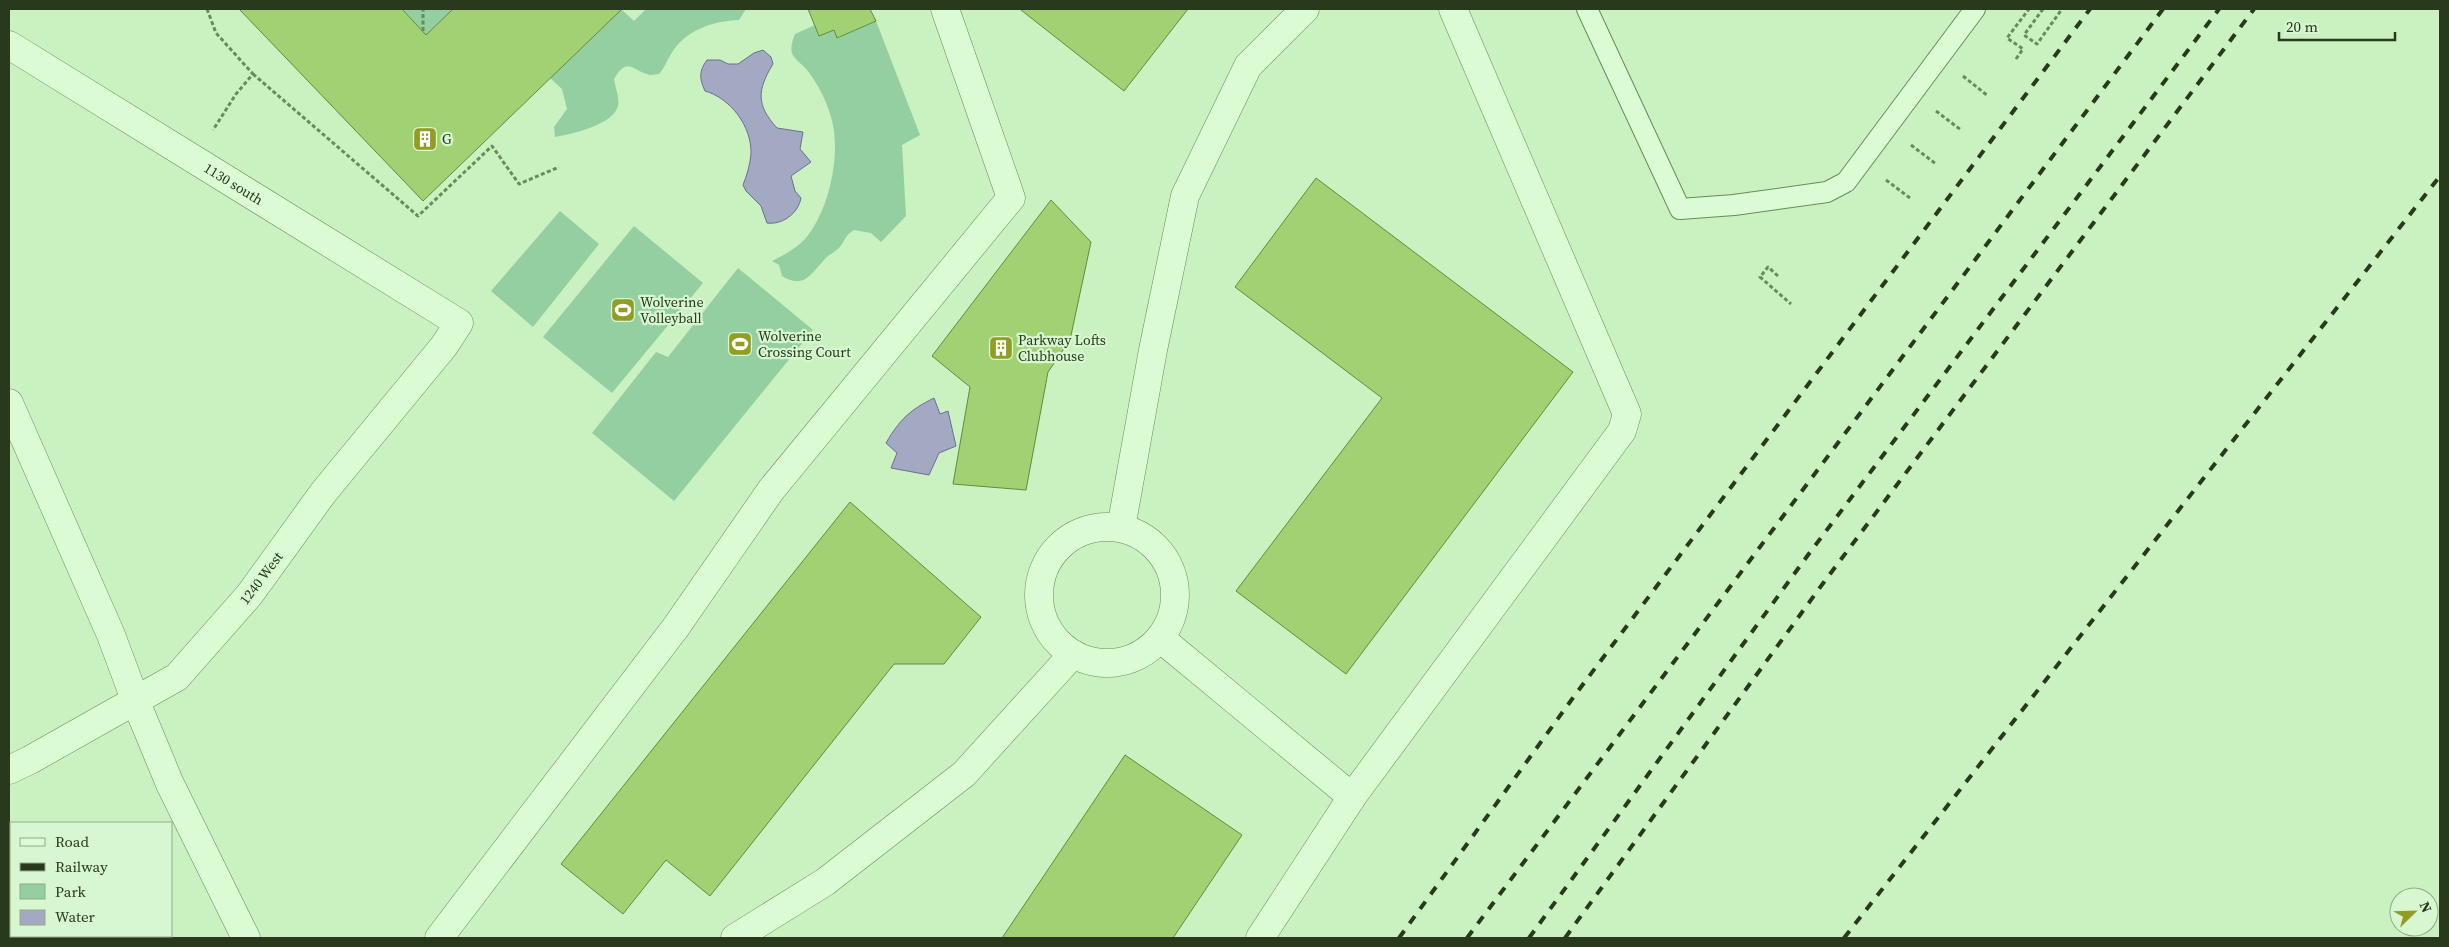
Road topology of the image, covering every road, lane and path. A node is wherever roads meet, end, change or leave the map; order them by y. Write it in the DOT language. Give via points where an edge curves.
graph roads {
  1 [pos="207,9"];
  2 [pos="423,9"];
  3 [pos="945,9"];
  4 [pos="1305,9"];
  5 [pos="1453,9"];
  6 [pos="1587,9"];
  7 [pos="1975,9"];
  8 [pos="2028,9"];
  9 [pos="2043,9"];
  10 [pos="2062,9"];
  11 [pos="423,31"];
  12 [pos="9,45"];
  13 [pos="2016,59"];
  14 [pos="253,74"];
  15 [pos="193,159"];
  16 [pos="559,167"];
  17 [pos="1778,276"];
  18 [pos="1791,304"];
  19 [pos="459,323"];
  20 [pos="9,403"];
  21 [pos="1122,528"];
  22 [pos="1160,638"];
  23 [pos="1072,654"];
  24 [pos="136,702"];
  25 [pos="9,770"];
  26 [pos="1352,797"];
  27 [pos="246,938"];
  28 [pos="440,938"];
  29 [pos="735,938"];
  30 [pos="1260,938"];
  1 -- 14 [label="path" via="216,33"];
  2 -- 11 [label="path"];
  3 -- 28 [label="street" via="1011,198 771,490 676,627"];
  4 -- 21 [label="street" via="1248,66 1186,196 1153,350"];
  5 -- 26 [label="street" via="1627,414 1622,431"];
  6 -- 7 [label="lane" via="1680,209 1827,192 1846,182"];
  8 -- 13 [label="path" via="2006,38 2023,49"];
  9 -- 10 [label="path" via="2024,35 2037,44"];
  12 -- 15 [label="street, 1130 south"];
  14 -- 15 [label="path"];
  14 -- 16 [label="path" via="418,216 492,146 520,184"];
  15 -- 19 [label="street, 1130 south"];
  17 -- 18 [label="path" via="1768,267 1760,277"];
  19 -- 24 [label="street, 1240 West" via="444,346 323,493 250,594 177,677"];
  20 -- 24 [label="street" via="111,635"];
  21 -- 22 [label="street" via="1149,542 1168,566 1175,596 1168,626"];
  21 -- 23 [label="street" via="1104,527 1071,537 1057,548 1040,578 1041,613 1048,629"];
  22 -- 23 [label="street" via="1139,656 1119,662 1099,663"];
  22 -- 26 [label="street"];
  23 -- 29 [label="street" via="964,774 825,882"];
  24 -- 25 [label="street, 1240 West"];
  24 -- 27 [label="street" via="170,784"];
  26 -- 30 [label="street"];
}
